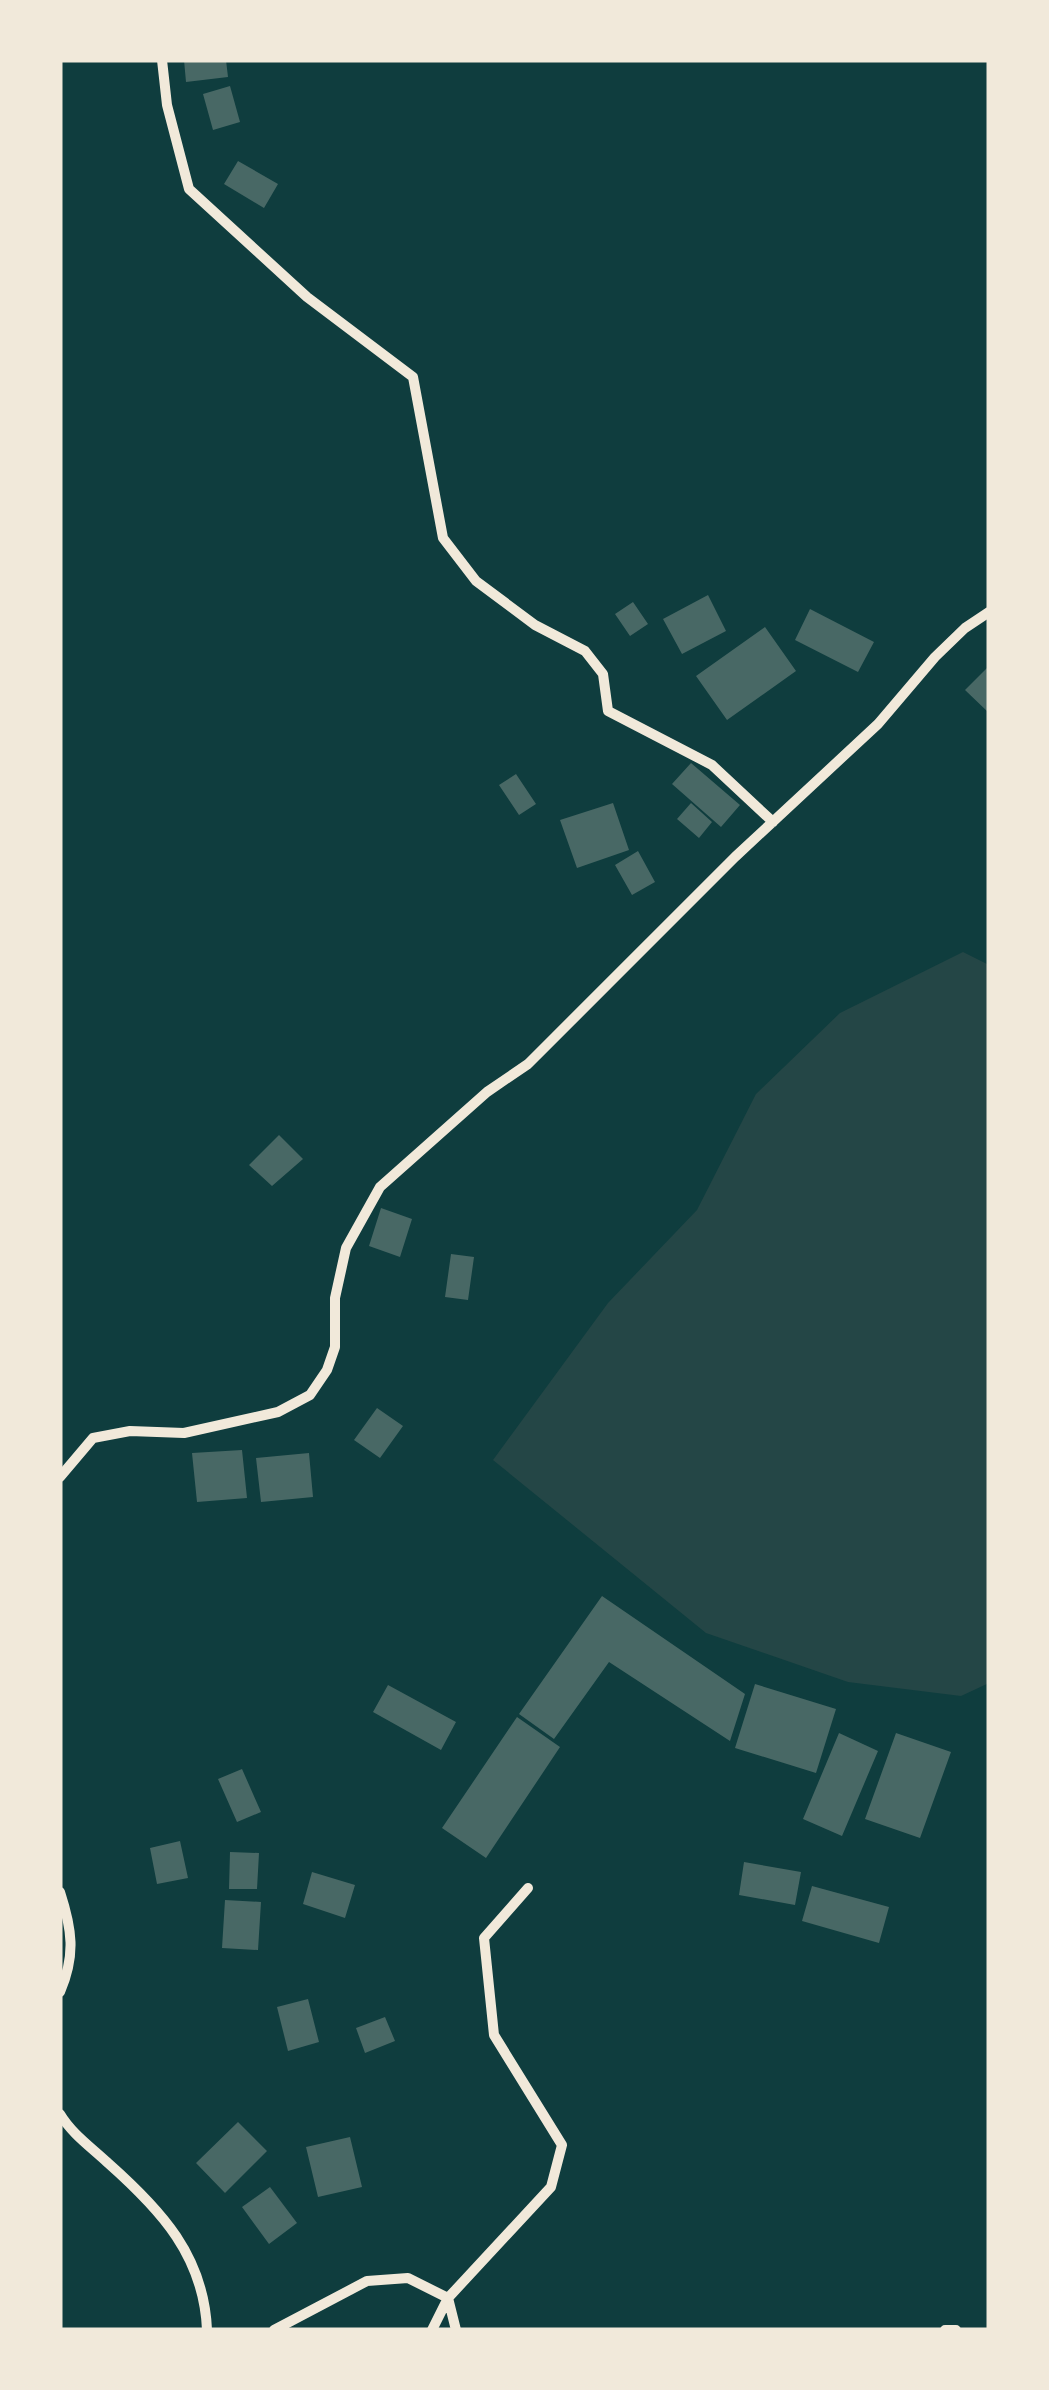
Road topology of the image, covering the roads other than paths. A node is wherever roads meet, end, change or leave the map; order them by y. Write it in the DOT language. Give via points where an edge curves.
graph roads {
  1 [pos="162,60"];
  2 [pos="989,612"];
  3 [pos="773,822"];
  4 [pos="60,1476"];
  5 [pos="528,1888"];
  6 [pos="60,1892"];
  7 [pos="60,1992"];
  8 [pos="60,2114"];
  9 [pos="448,2298"];
  10 [pos="208,2330"];
  11 [pos="274,2330"];
  12 [pos="432,2330"];
  13 [pos="456,2330"];
  14 [pos="945,2330"];
  15 [pos="956,2330"];
  1 -- 3 [label="street" via="189,189 307,297 413,376 443,538 476,580 535,625 585,652 602,674 608,711 712,766"];
  2 -- 3 [label="street" via="935,657 878,724"];
  3 -- 4 [label="street" via="528,1064 380,1187 346,1248 334,1347 310,1394 278,1412 184,1433 93,1438"];
  5 -- 9 [label="street" via="484,1938 494,2035 562,2145 550,2186"];
  6 -- 7 [label="street" via="71,1967"];
  8 -- 10 [label="street" via="187,2249"];
  9 -- 11 [label="street" via="408,2278 367,2281"];
  9 -- 12 [label="street"];
  9 -- 13 [label="street"];
  14 -- 15 [label="street"];
}
